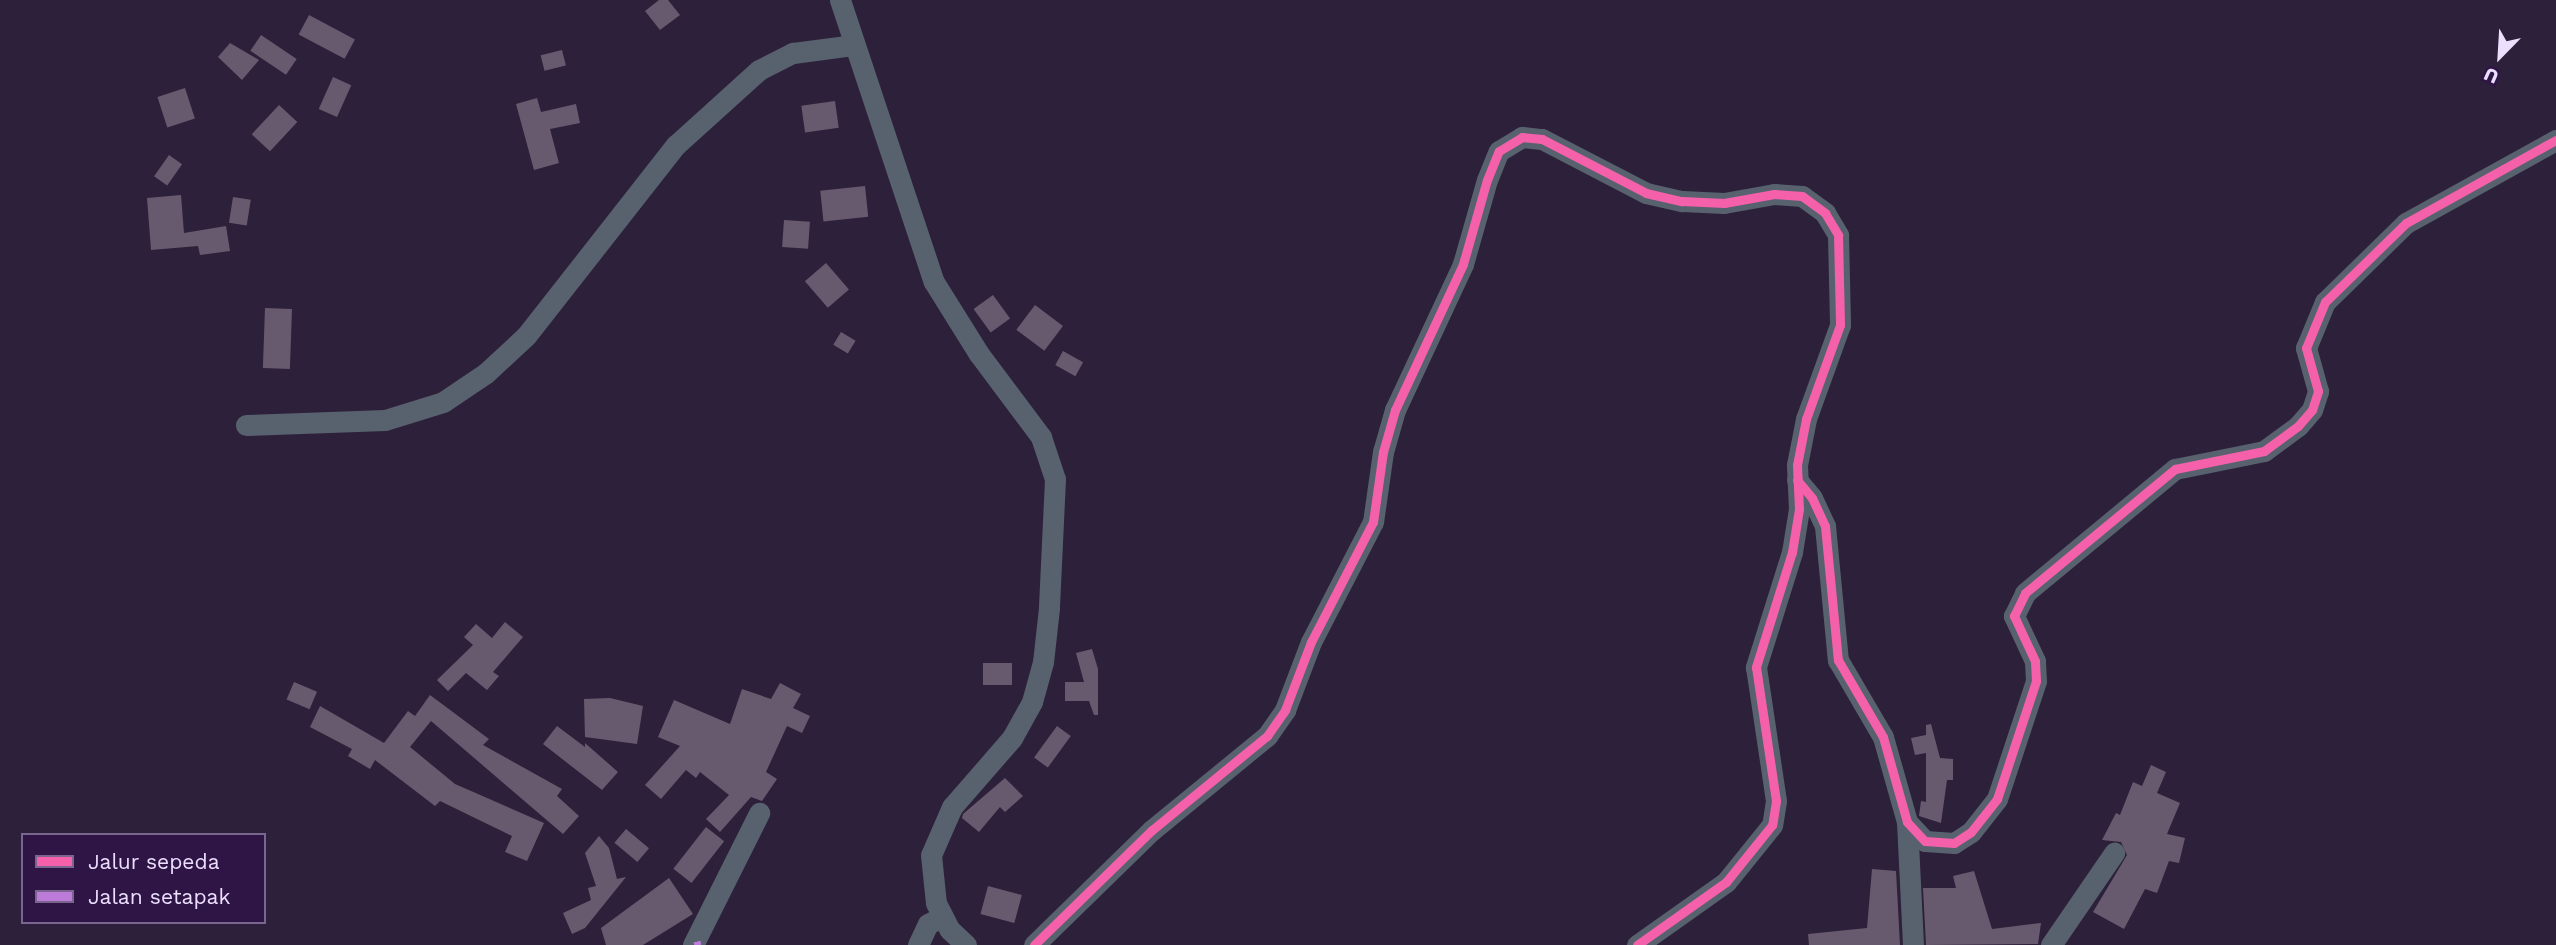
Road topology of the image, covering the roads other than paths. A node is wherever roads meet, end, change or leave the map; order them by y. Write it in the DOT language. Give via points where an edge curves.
graph roads {
  1 [pos="840,0"];
  2 [pos="854,45"];
  3 [pos="2556,140"];
  4 [pos="246,425"];
  5 [pos="1797,480"];
  6 [pos="759,813"];
  7 [pos="1908,822"];
  8 [pos="2114,853"];
  9 [pos="941,917"];
  10 [pos="693,945"];
  11 [pos="918,945"];
  12 [pos="966,945"];
  13 [pos="1034,945"];
  14 [pos="1637,945"];
  15 [pos="1913,945"];
  16 [pos="2051,945"];
  1 -- 2 [label="street"];
  2 -- 4 [label="street" via="793,53 759,70 676,145 526,336 486,373 443,402 385,420"];
  2 -- 9 [label="street" via="934,282 979,354 1041,437 1055,479 1056,533 1043,662 1032,702 1012,738 940,829 929,872"];
  3 -- 7 [label="street" via="2406,223 2325,302 2306,348 2318,390 2312,410 2298,426 2264,452 2175,469 2025,593 2014,616 2035,661 2036,681 1997,799 1971,832 1954,843 1925,841"];
  5 -- 7 [label="street" via="1825,526 1838,660 1883,737"];
  5 -- 13 [label="street" via="1806,419 1840,326 1839,248 1825,213 1802,196 1774,194 1724,203 1682,201 1646,192 1542,139 1522,137 1509,142 1499,151 1463,264 1395,410 1383,452 1373,522 1311,642 1285,710 1267,736 1152,830"];
  5 -- 14 [label="street" via="1799,509 1792,552 1756,667 1776,801 1772,825 1726,882"];
  6 -- 10 [label="street"];
  7 -- 15 [label="street"];
  8 -- 16 [label="street"];
  9 -- 11 [label="street" via="928,924"];
  9 -- 12 [label="street"];
}
